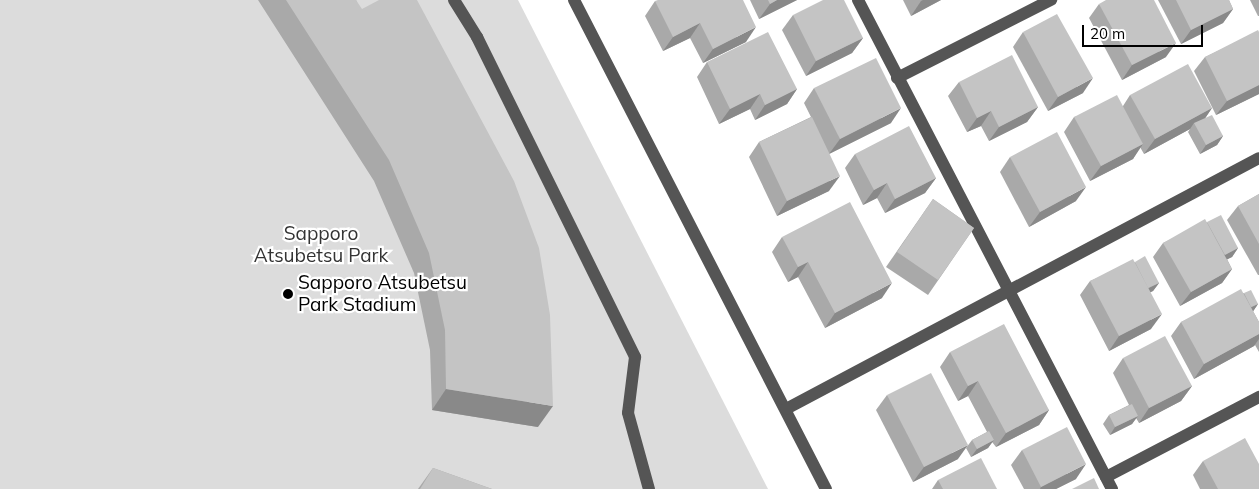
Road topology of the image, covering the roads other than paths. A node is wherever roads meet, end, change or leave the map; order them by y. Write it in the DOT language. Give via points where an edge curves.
graph roads {
  1 [pos="454,0"];
  2 [pos="574,0"];
  3 [pos="858,0"];
  4 [pos="1051,0"];
  5 [pos="897,78"];
  6 [pos="1259,158"];
  7 [pos="1007,288"];
  8 [pos="1259,397"];
  9 [pos="786,408"];
  10 [pos="1106,477"];
  11 [pos="649,489"];
  12 [pos="826,489"];
  13 [pos="1112,489"];
  1 -- 11 [label="street" via="477,37 635,356 628,413"];
  2 -- 9 [label="street"];
  3 -- 5 [label="street"];
  4 -- 5 [label="street"];
  5 -- 7 [label="street"];
  6 -- 7 [label="street"];
  7 -- 9 [label="street"];
  7 -- 10 [label="street"];
  8 -- 10 [label="street"];
  9 -- 12 [label="street"];
  10 -- 13 [label="street"];
}
